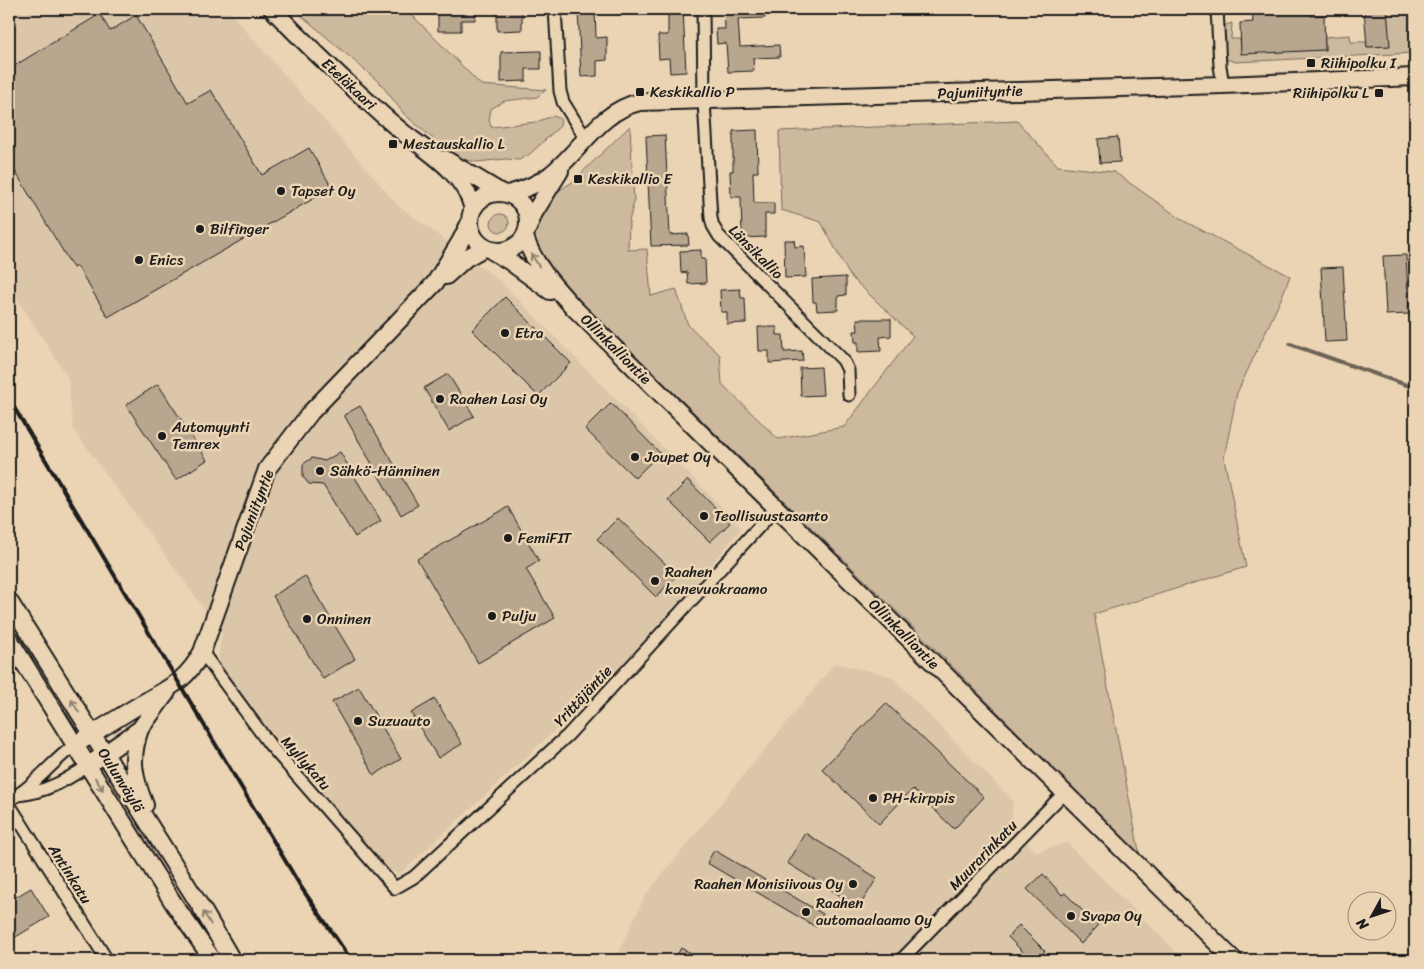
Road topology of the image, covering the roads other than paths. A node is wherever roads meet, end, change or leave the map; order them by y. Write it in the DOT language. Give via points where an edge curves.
graph roads {
  1 [pos="272,9"];
  2 [pos="556,9"];
  3 [pos="702,9"];
  4 [pos="1217,9"];
  5 [pos="1415,76"];
  6 [pos="1223,85"];
  7 [pos="704,101"];
  8 [pos="586,139"];
  9 [pos="432,153"];
  10 [pos="566,160"];
  11 [pos="505,194"];
  12 [pos="471,215"];
  13 [pos="526,232"];
  14 [pos="488,249"];
  15 [pos="435,283"];
  16 [pos="574,308"];
  17 [pos="850,395"];
  18 [pos="776,508"];
  19 [pos="9,601"];
  20 [pos="9,639"];
  21 [pos="202,652"];
  22 [pos="168,690"];
  23 [pos="140,729"];
  24 [pos="92,734"];
  25 [pos="75,745"];
  26 [pos="105,754"];
  27 [pos="88,766"];
  28 [pos="1065,792"];
  29 [pos="13,797"];
  30 [pos="9,804"];
  31 [pos="177,869"];
  32 [pos="396,888"];
  33 [pos="107,960"];
  34 [pos="212,960"];
  35 [pos="232,960"];
  36 [pos="902,960"];
  37 [pos="1234,960"];
  1 -- 9 [label="street, Eteläkaari" via="357,92"];
  2 -- 8 [label="street" via="560,91 563,102"];
  3 -- 7 [label="street, Länsikallio"];
  4 -- 6 [label="street"];
  5 -- 6 [label="street, Pajuniityntie"];
  6 -- 7 [label="street, Pajuniityntie"];
  7 -- 8 [label="street, Pajuniityntie" via="631,104 607,117"];
  7 -- 17 [label="street, Länsikallio" via="711,218 716,232 843,360 848,370"];
  8 -- 10 [label="street, Pajuniityntie"];
  9 -- 11 [label="street, Eteläkaari"];
  9 -- 12 [label="street, Eteläkaari" via="467,191"];
  10 -- 11 [label="street, Pajuniityntie" via="540,182"];
  10 -- 13 [label="street, Pajuniityntie"];
  11 -- 12 [label="street" via="482,198"];
  11 -- 13 [label="street" via="524,206 527,212"];
  12 -- 14 [label="street" via="472,235"];
  12 -- 15 [label="street, Pajuniityntie" via="460,242"];
  13 -- 14 [label="street" via="522,241 511,249 500,252"];
  16 -- 13 [label="street, Ollinkalliontie, one-way" via="533,257"];
  14 -- 15 [label="street, Pajuniityntie" via="466,258"];
  14 -- 16 [label="street, Ollinkalliontie"];
  15 -- 21 [label="street, Pajuniityntie" via="311,412 267,469"];
  16 -- 18 [label="street, Ollinkalliontie"];
  18 -- 28 [label="street, Ollinkalliontie"];
  18 -- 32 [label="street, Yrittäjäntie" via="568,735 414,876"];
  24 -- 19 [label="street, Oulunväylä, one-way"];
  20 -- 25 [label="street, Oulunväylä"];
  21 -- 22 [label="street, Pajuniityntie" via="191,670"];
  21 -- 32 [label="street, Myllykatu" via="270,745"];
  22 -- 23 [label="street, Pajuniityntie"];
  22 -- 24 [label="street, Pajuniityntie"];
  23 -- 26 [label="street, Pajuniityntie"];
  23 -- 31 [label="street" via="133,762 136,782 145,805 170,847"];
  24 -- 25 [label="street, Pajuniityntie"];
  24 -- 26 [label="street, Oulunväylä"];
  25 -- 27 [label="street, Oulunväylä"];
  25 -- 29 [label="street"];
  26 -- 27 [label="street, Pajuniityntie"];
  26 -- 31 [label="street, Oulunväylä"];
  27 -- 29 [label="street" via="53,787"];
  27 -- 34 [label="street, Oulunväylä, one-way"];
  28 -- 36 [label="street, Muurarinkatu"];
  28 -- 37 [label="street, Ollinkalliontie"];
  30 -- 33 [label="street, Antinkatu"];
  35 -- 31 [label="street, Oulunväylä, one-way"];
}
